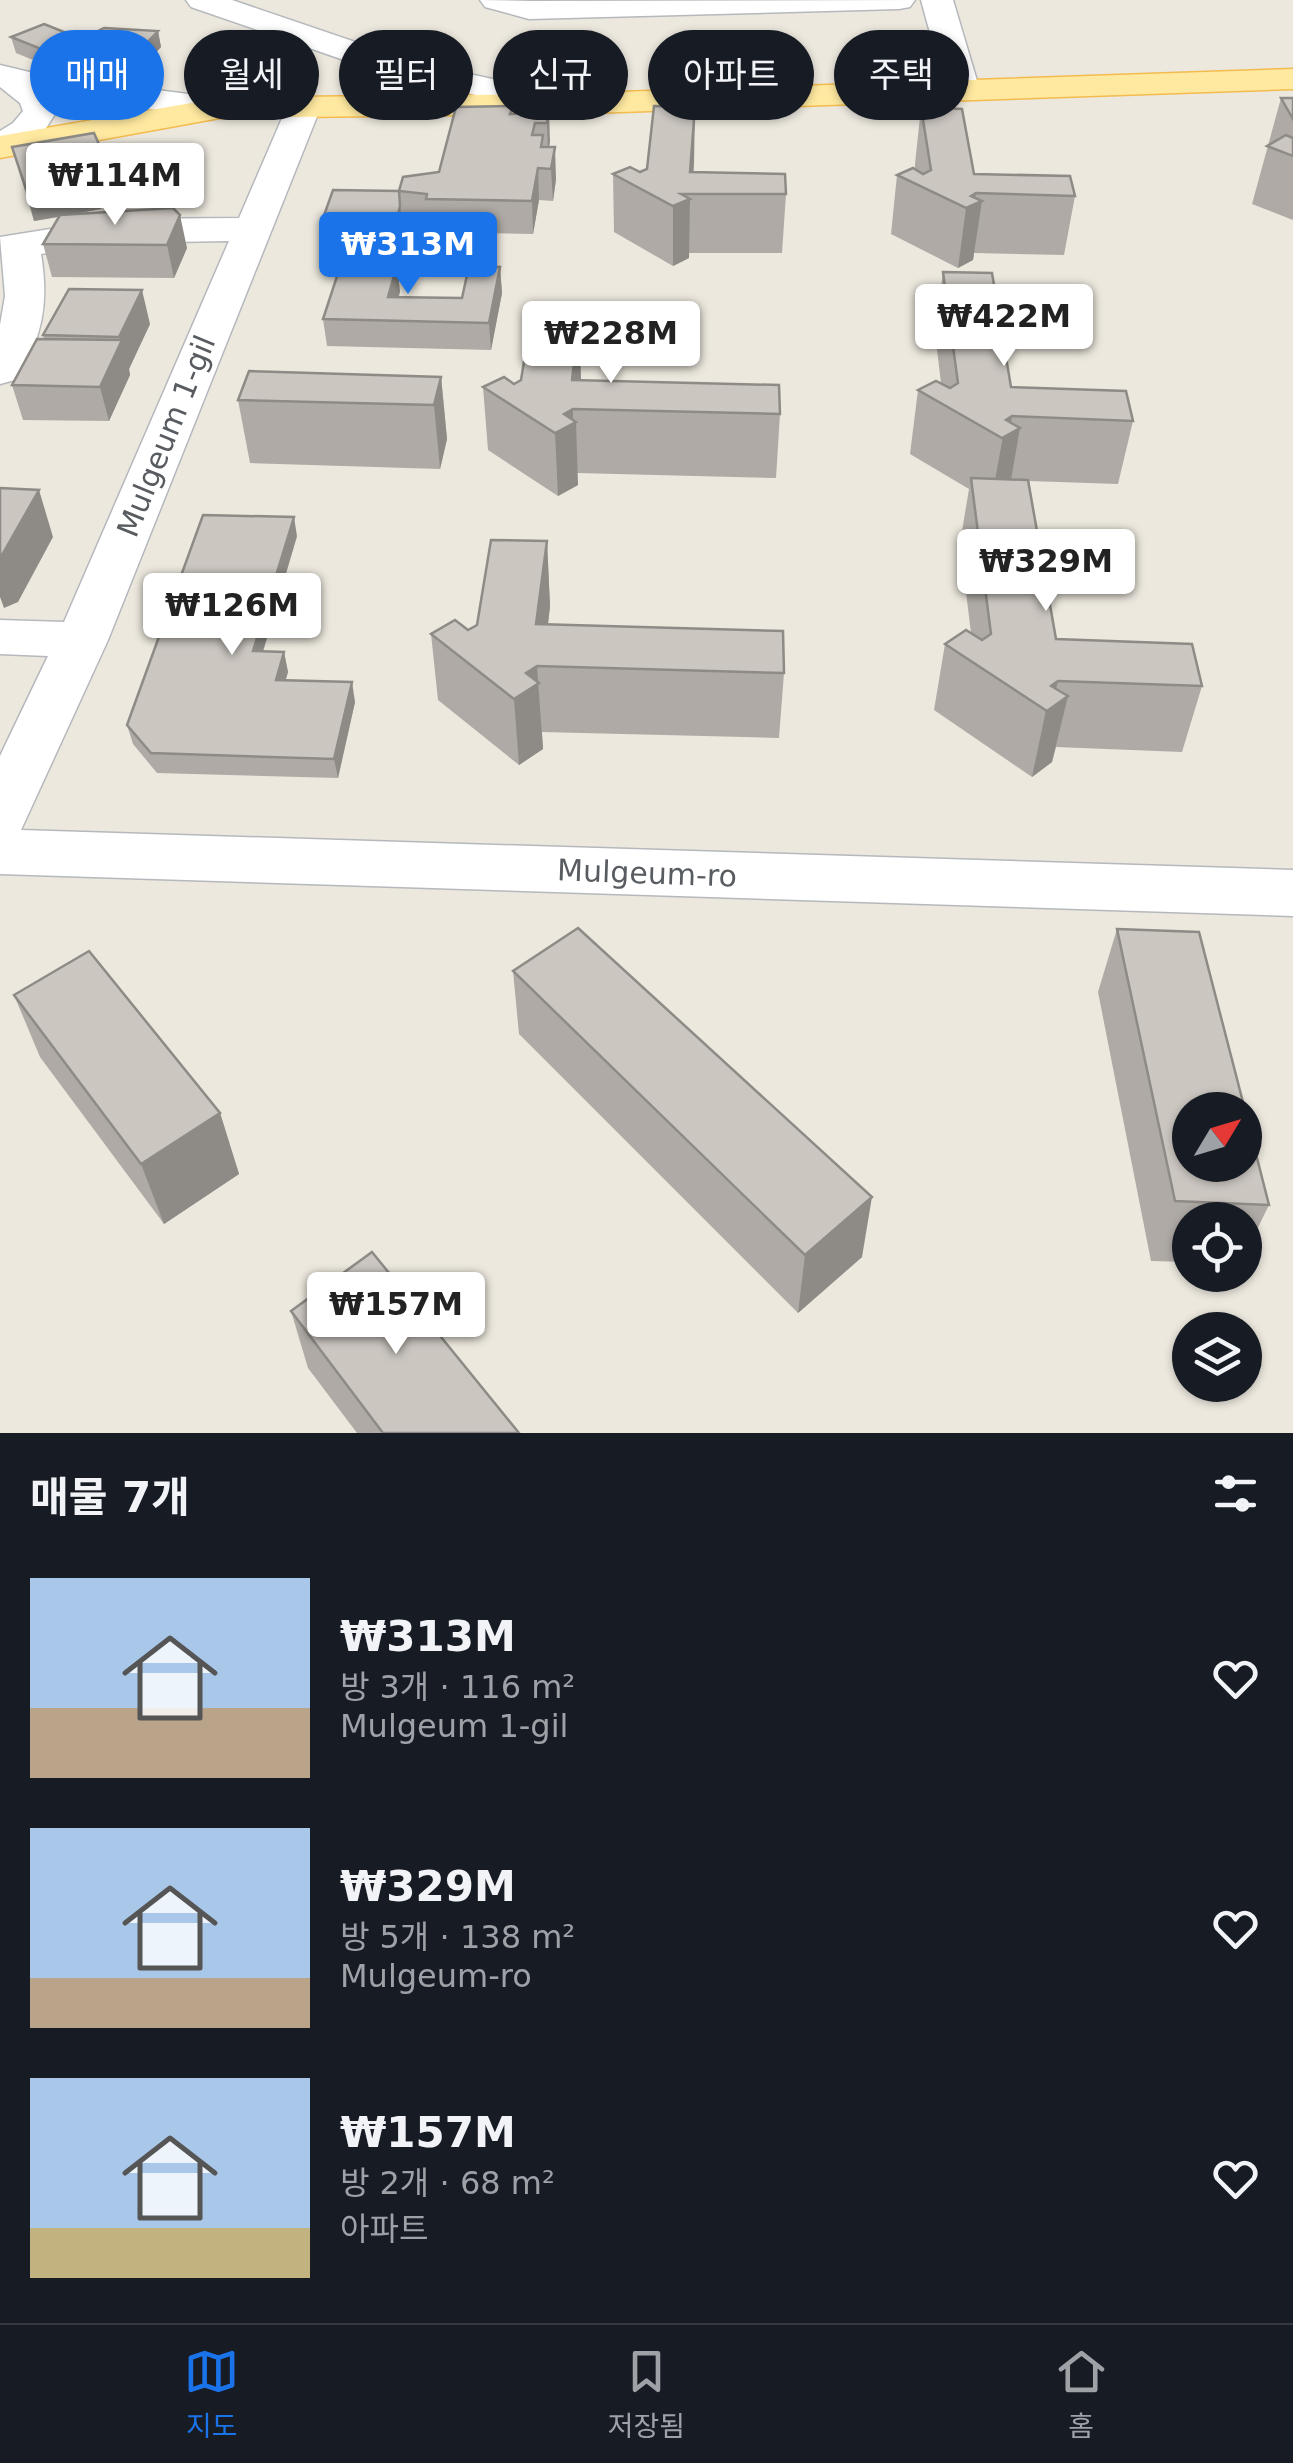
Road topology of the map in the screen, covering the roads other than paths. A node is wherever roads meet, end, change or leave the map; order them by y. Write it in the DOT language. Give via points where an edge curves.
graph roads {
  1 [pos="202,0"];
  2 [pos="496,0"];
  3 [pos="899,0"];
  4 [pos="938,0"];
  5 [pos="946,30"];
  6 [pos="4,76"];
  7 [pos="1293,79"];
  8 [pos="493,89"];
  9 [pos="969,91"];
  10 [pos="834,95"];
  11 [pos="628,102"];
  12 [pos="184,104"];
  13 [pos="493,105"];
  14 [pos="319,109"];
  15 [pos="184,114"];
  16 [pos="299,120"];
  17 [pos="0,146"];
  18 [pos="252,228"];
  19 [pos="10,247"];
  20 [pos="0,371"];
  21 [pos="0,637"];
  22 [pos="82,640"];
  23 [pos="0,816"];
  24 [pos="0,852"];
  25 [pos="1293,894"];
  1 -- 8 [label="street" via="405,70"];
  2 -- 3 [label="street" via="529,10"];
  4 -- 5 [label="street"];
  6 -- 12 [label="street"];
  6 -- 17 [label="street" via="36,98 40,111 26,131"];
  7 -- 9 [label="main road"];
  10 -- 11 [label="main road"];
  13 -- 14 [label="main road"];
  15 -- 17 [label="main road"];
  16 -- 18 [label="street, Mulgeum 1-gil"];
  18 -- 19 [label="street" via="112,231"];
  18 -- 22 [label="street, Mulgeum 1-gil"];
  19 -- 20 [label="street" via="28,298 16,344"];
  21 -- 22 [label="street"];
  22 -- 23 [label="street, Mulgeum 1-gil"];
  24 -- 25 [label="street, Mulgeum-ro"];
}
